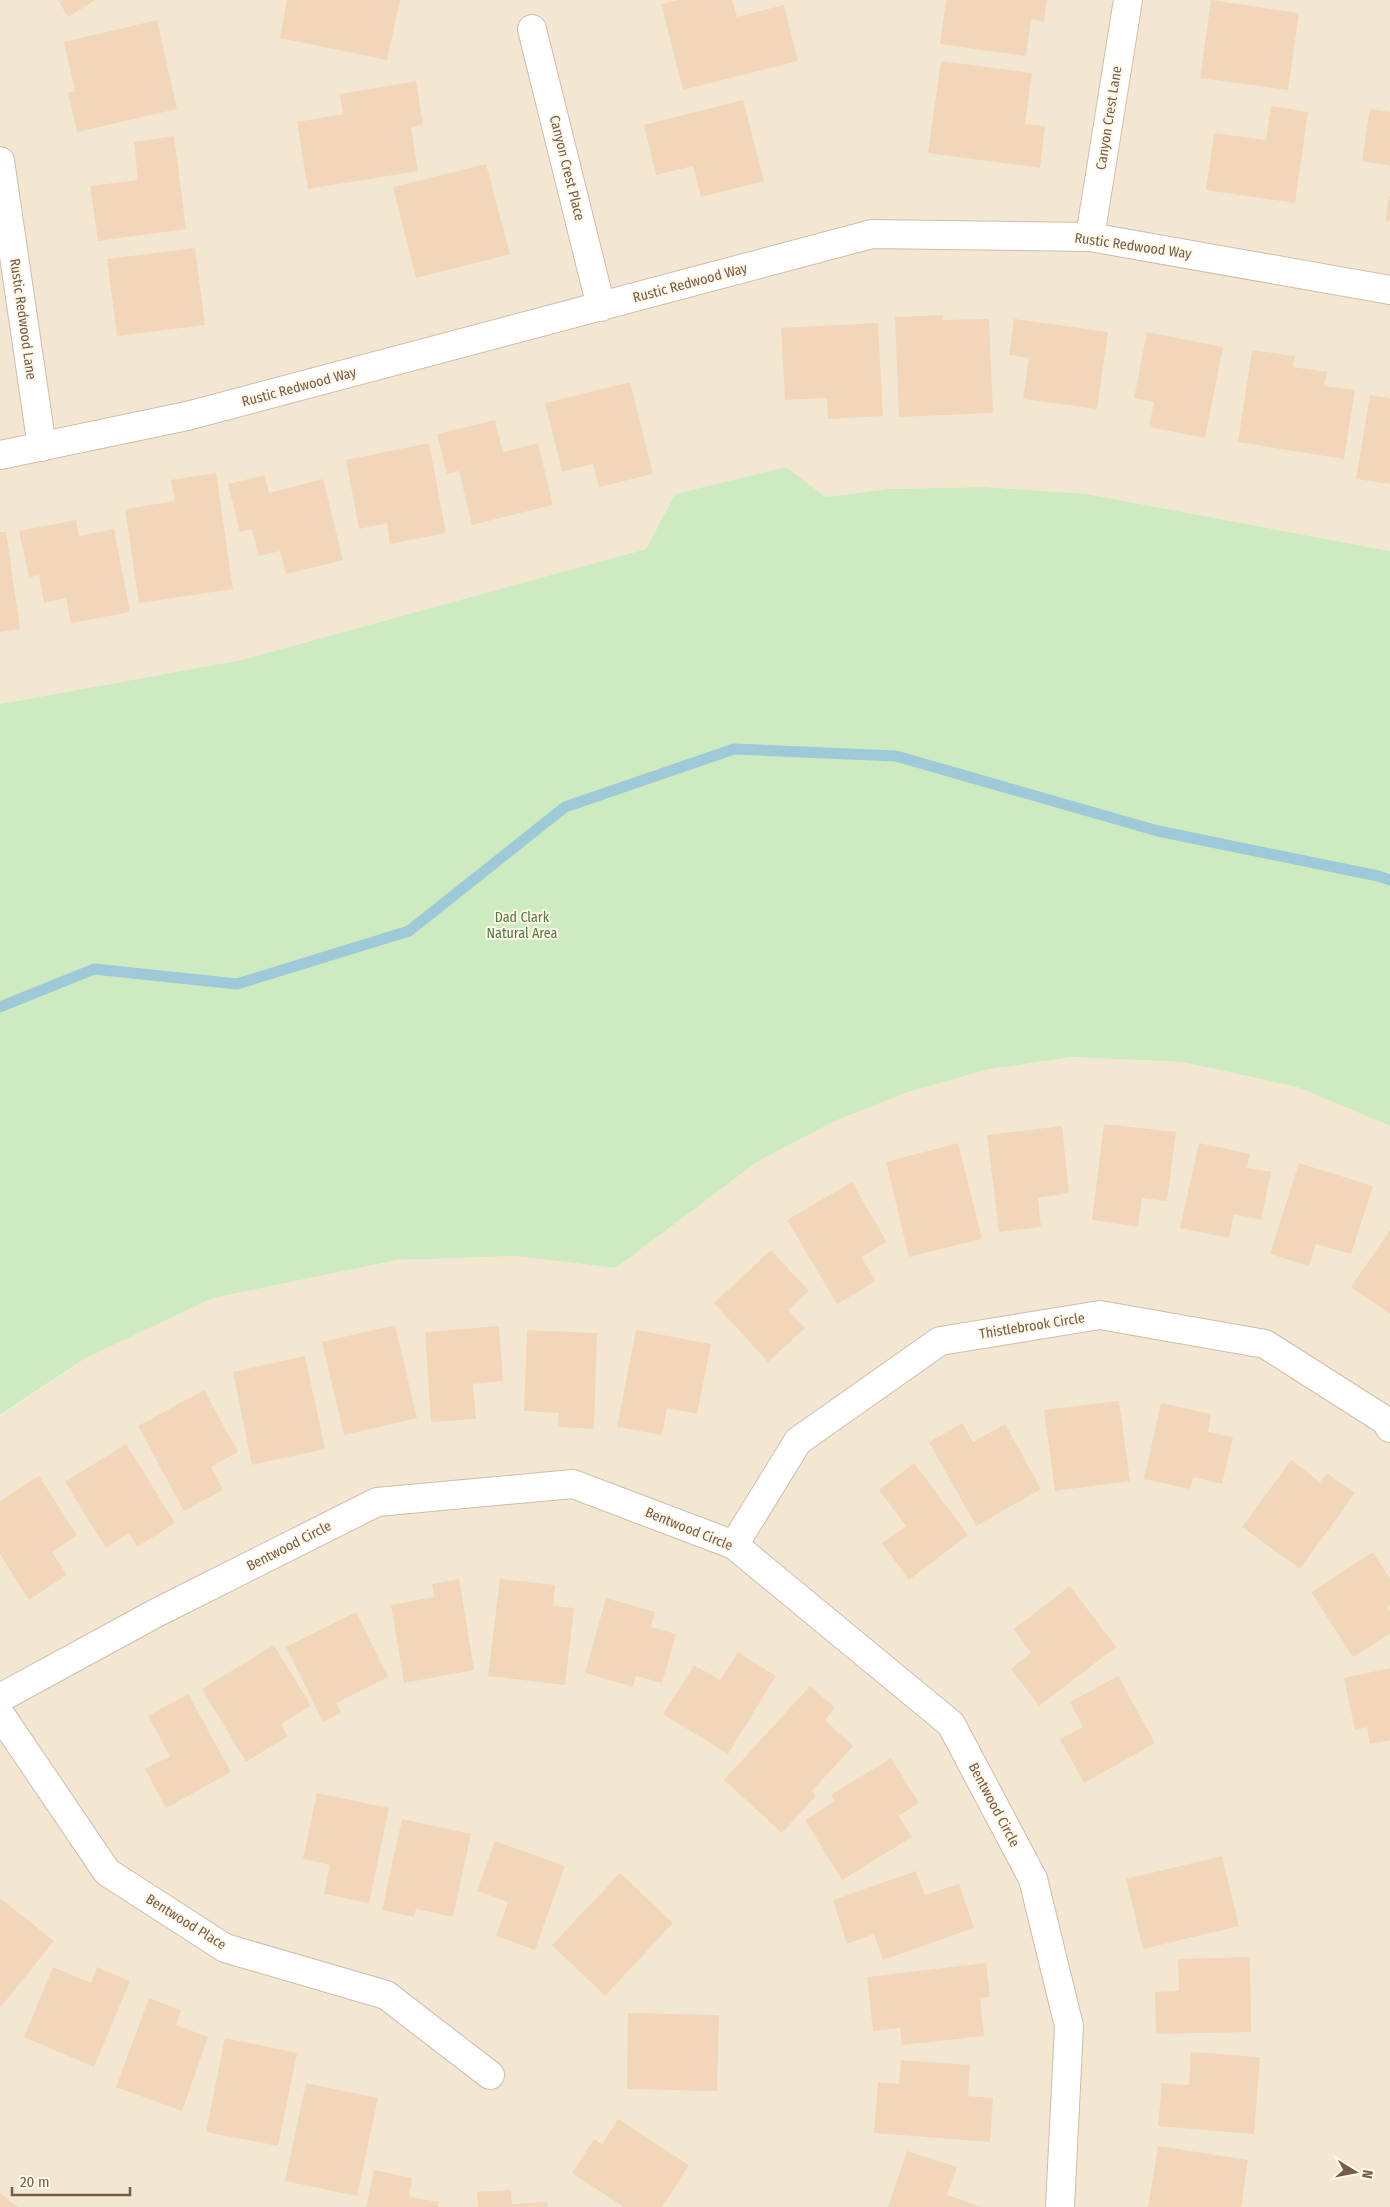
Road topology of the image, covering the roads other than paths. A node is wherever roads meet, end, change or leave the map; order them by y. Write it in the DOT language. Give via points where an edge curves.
graph roads {
  1 [pos="1128,0"];
  2 [pos="532,29"];
  3 [pos="0,161"];
  4 [pos="1090,237"];
  5 [pos="1390,290"];
  6 [pos="601,307"];
  7 [pos="42,447"];
  8 [pos="0,454"];
  9 [pos="1390,1428"];
  10 [pos="734,1545"];
  11 [pos="0,1698"];
  12 [pos="0,1714"];
  13 [pos="490,2075"];
  14 [pos="1060,2207"];
  1 -- 4 [label="street, Canyon Crest Lane"];
  2 -- 6 [label="street, Canyon Crest Place"];
  3 -- 7 [label="street, Rustic Redwood Lane"];
  4 -- 5 [label="street, Rustic Redwood Way"];
  4 -- 6 [label="street, Rustic Redwood Way" via="872,234"];
  6 -- 7 [label="street, Rustic Redwood Way" via="187,416"];
  7 -- 8 [label="street, Rustic Redwood Way"];
  9 -- 10 [label="street, Thistlebrook Circle" via="1386,1421 1265,1344 1100,1315 940,1342 798,1441"];
  10 -- 11 [label="street, Bentwood Circle" via="573,1484 377,1502 156,1613"];
  10 -- 14 [label="street, Bentwood Circle" via="952,1724 1033,1879 1069,2026"];
  12 -- 13 [label="street, Bentwood Place" via="107,1872 225,1948 386,1995"];
}
